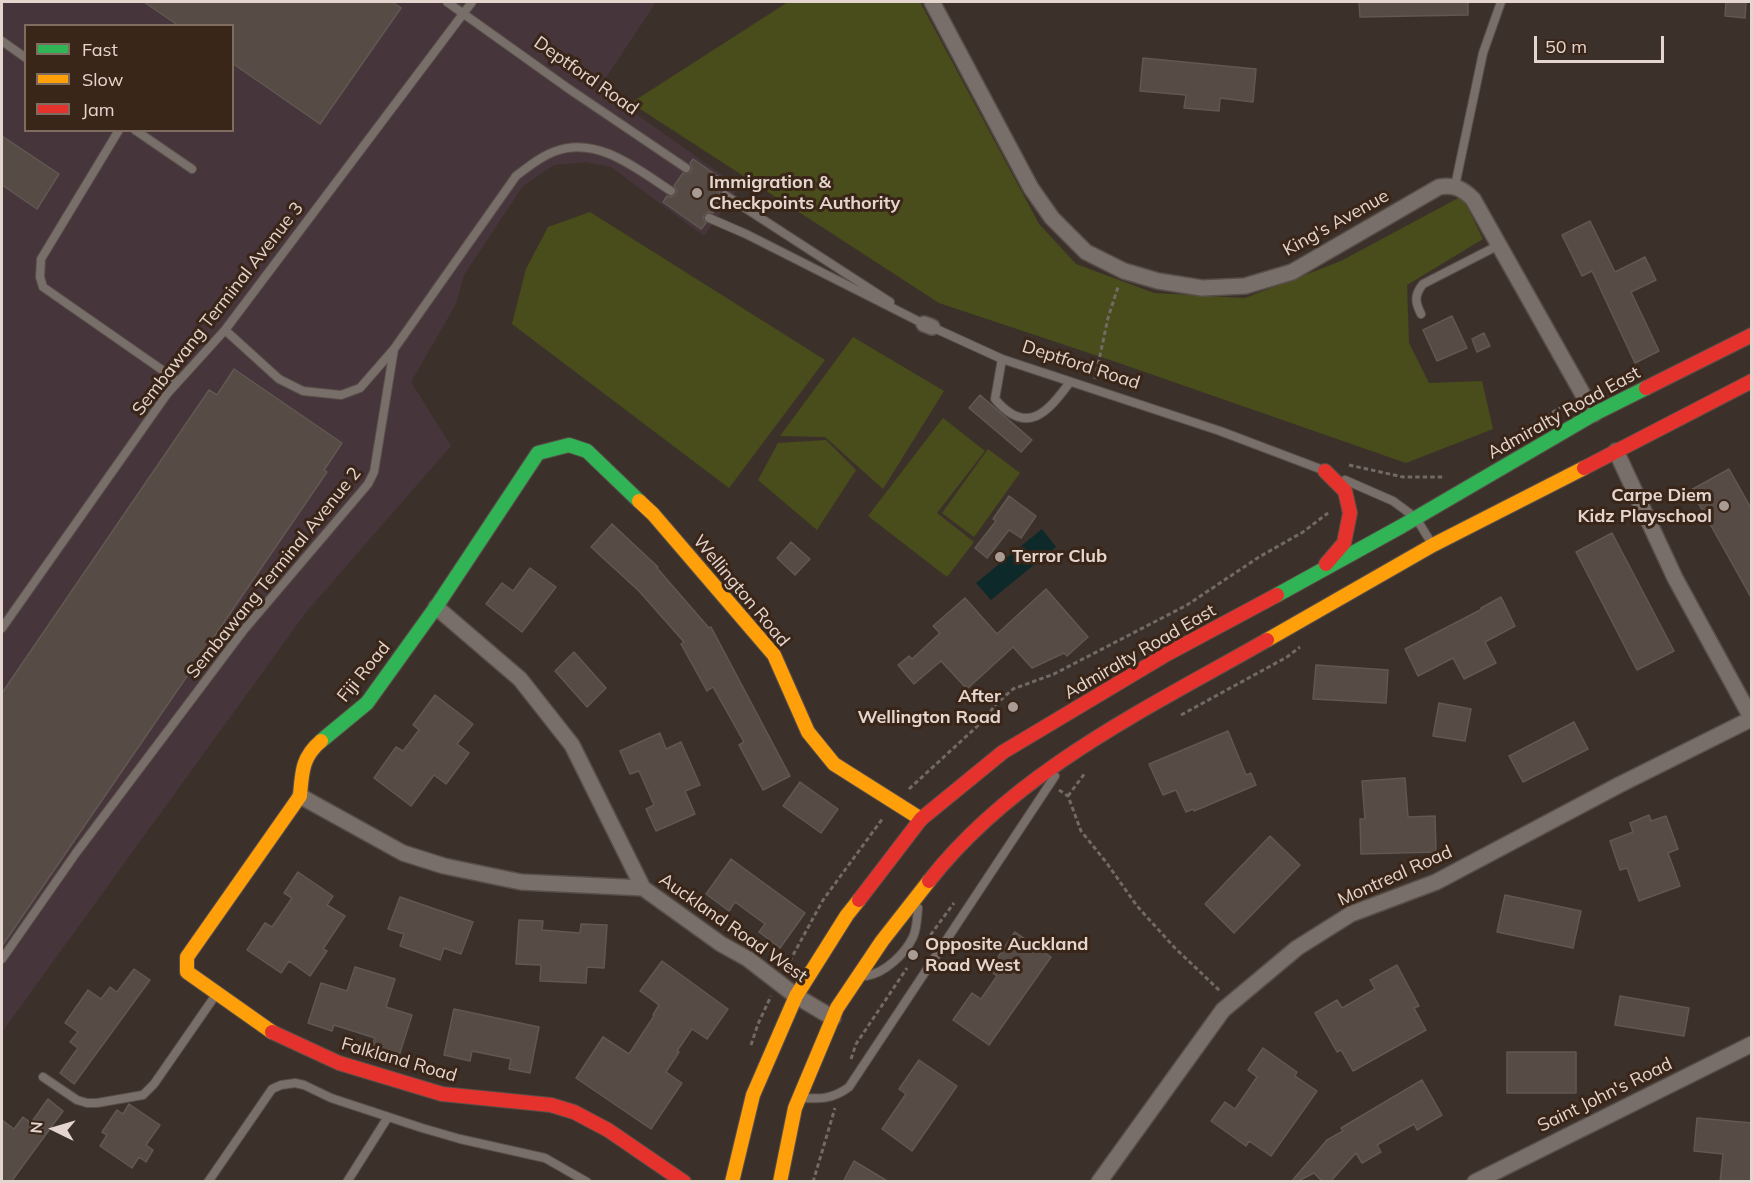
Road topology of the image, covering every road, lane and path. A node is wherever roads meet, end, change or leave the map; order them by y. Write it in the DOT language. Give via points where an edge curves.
graph roads {
  1 [pos="447,2"];
  2 [pos="472,2"];
  3 [pos="932,2"];
  4 [pos="1501,2"];
  5 [pos="464,14"];
  6 [pos="2,42"];
  7 [pos="24,57"];
  8 [pos="118,132"];
  9 [pos="138,132"];
  10 [pos="686,168"];
  11 [pos="192,169"];
  12 [pos="1455,186"];
  13 [pos="670,191"];
  14 [pos="725,195"];
  15 [pos="709,218"];
  16 [pos="1499,245"];
  17 [pos="1124,271"];
  18 [pos="1421,314"];
  19 [pos="928,325"];
  20 [pos="225,330"];
  21 [pos="1752,335"];
  22 [pos="394,349"];
  23 [pos="1002,359"];
  24 [pos="178,381"];
  25 [pos="1752,381"];
  26 [pos="1070,382"];
  27 [pos="1092,389"];
  28 [pos="1594,414"];
  29 [pos="569,445"];
  30 [pos="1616,451"];
  31 [pos="1325,471"];
  32 [pos="1332,509"];
  33 [pos="1416,518"];
  34 [pos="1432,545"];
  35 [pos="1316,574"];
  36 [pos="436,607"];
  37 [pos="2,628"];
  38 [pos="1751,719"];
  39 [pos="1064,762"];
  40 [pos="1050,784"];
  41 [pos="300,796"];
  42 [pos="894,802"];
  43 [pos="921,819"];
  44 [pos="643,888"];
  45 [pos="920,891"];
  46 [pos="2,959"];
  47 [pos="186,964"];
  48 [pos="856,977"];
  49 [pos="216,994"];
  50 [pos="796,996"];
  51 [pos="1233,1002"];
  52 [pos="833,1018"];
  53 [pos="1752,1044"];
  54 [pos="43,1077"];
  55 [pos="799,1098"];
  56 [pos="388,1117"];
  57 [pos="208,1182"];
  58 [pos="347,1182"];
  59 [pos="586,1182"];
  60 [pos="684,1182"];
  61 [pos="732,1182"];
  62 [pos="780,1182"];
  63 [pos="1099,1182"];
  64 [pos="1475,1182"];
  1 -- 5 [label="lane, Deptford Road"];
  2 -- 5 [label="lane, Sembawang Terminal Avenue 3"];
  3 -- 17 [label="street, King's Avenue" via="1031,188 1052,218 1086,252"];
  4 -- 12 [label="lane" via="1482,53"];
  5 -- 10 [label="lane, Deptford Road"];
  5 -- 20 [label="lane, Sembawang Terminal Avenue 3"];
  6 -- 7 [label="lane"];
  8 -- 24 [label="lane" via="41,259 40,277 43,288"];
  9 -- 11 [label="lane"];
  12 -- 16 [label="street" via="1473,200"];
  12 -- 17 [label="street, King's Avenue" via="1439,187 1292,272 1245,286 1202,288"];
  13 -- 22 [label="lane, Sembawang Terminal Avenue 2" via="613,154 585,147 556,151 534,162 516,176"];
  14 -- 19 [label="lane, Deptford Road"];
  15 -- 19 [label="lane"];
  16 -- 18 [label="lane" via="1423,284 1417,291 1416,303"];
  16 -- 28 [label="street"];
  17 -- 27 [label="path" via="1108,318"];
  19 -- 23 [label="lane, Deptford Road"];
  20 -- 22 [label="lane" via="279,379 303,391 341,395 360,388"];
  20 -- 24 [label="lane, Sembawang Terminal Avenue 3"];
  21 -- 28 [label="main road, Admiralty Road East"];
  22 -- 46 [label="lane, Sembawang Terminal Avenue 2" via="374,472 368,484 243,631 76,853"];
  23 -- 26 [label="lane, Deptford Road"];
  23 -- 26 [label="lane" via="995,399 1006,412 1021,418 1035,418 1050,408"];
  24 -- 37 [label="lane, Sembawang Terminal Avenue 3"];
  25 -- 30 [label="main road"];
  26 -- 27 [label="lane, Deptford Road"];
  27 -- 31 [label="lane, Deptford Road"];
  28 -- 33 [label="main road, Admiralty Road East"];
  29 -- 36 [label="main road, Fiji Road" via="538,453"];
  29 -- 42 [label="main road, Wellington Road" via="587,451 653,514 774,655 808,732 834,764"];
  30 -- 34 [label="main road"];
  30 -- 38 [label="street" via="1675,578"];
  31 -- 33 [label="lane, Deptford Road" via="1393,501"];
  31 -- 35 [label="main road" via="1345,491 1350,513 1344,543"];
  32 -- 42 [label="path" via="1303,532 1187,605 1054,674 1013,689"];
  33 -- 34 [label="lane, Deptford Road"];
  33 -- 35 [label="main road, Admiralty Road East"];
  34 -- 39 [label="main road" via="1114,728"];
  35 -- 43 [label="main road, Admiralty Road East" via="1167,654 1003,752"];
  36 -- 41 [label="main road, Fiji Road" via="367,703 310,750 302,769"];
  36 -- 44 [label="street" via="520,679 572,745"];
  38 -- 51 [label="street, Montreal Road" via="1436,882 1351,914 1297,948"];
  39 -- 40 [label="lane"];
  39 -- 45 [label="main road" via="1028,784 951,853"];
  40 -- 51 [label="path" via="1068,796 1081,831 1137,906"];
  40 -- 55 [label="lane" via="849,1087 826,1099"];
  41 -- 44 [label="street, Auckland Road West" via="403,853 444,866 522,882"];
  41 -- 47 [label="main road, Fiji Road" via="192,948"];
  42 -- 43 [label="main road, Wellington Road"];
  43 -- 50 [label="main road, Admiralty Road East" via="847,915"];
  44 -- 50 [label="street, Auckland Road West"];
  45 -- 48 [label="main road"];
  45 -- 48 [label="lane" via="914,936 902,953 872,975"];
  47 -- 49 [label="main road, Falkland Road" via="187,972"];
  48 -- 52 [label="main road"];
  49 -- 54 [label="lane" via="143,1095 87,1103"];
  49 -- 60 [label="main road, Falkland Road" via="268,1030 339,1063 442,1094 550,1105 574,1112 608,1130"];
  50 -- 52 [label="street, Auckland Road West"];
  50 -- 61 [label="main road, Admiralty Road East" via="753,1095"];
  51 -- 63 [label="street, Montreal Road" via="1223,1010"];
  52 -- 55 [label="main road"];
  53 -- 64 [label="street, Saint John's Road"];
  55 -- 62 [label="main road"];
  56 -- 57 [label="lane" via="304,1085 281,1084 272,1089"];
  56 -- 58 [label="lane"];
  56 -- 59 [label="lane" via="460,1139 545,1158"];
}
